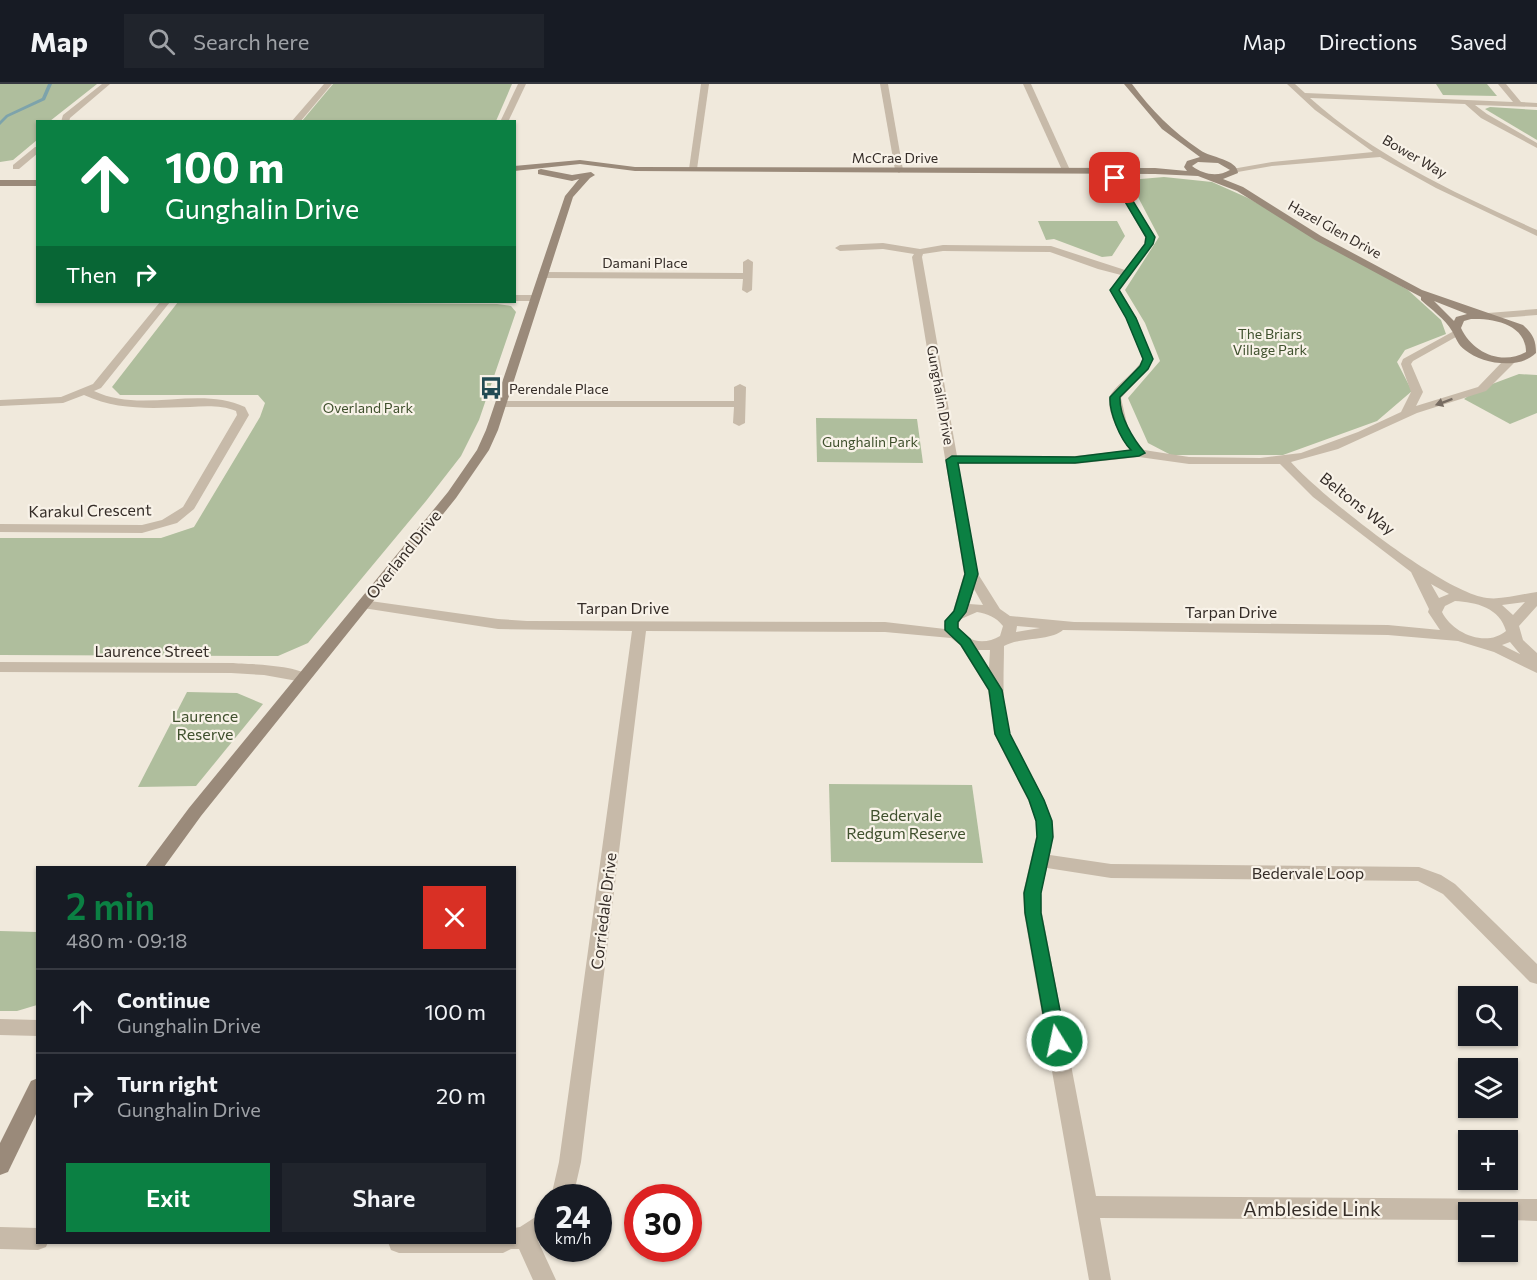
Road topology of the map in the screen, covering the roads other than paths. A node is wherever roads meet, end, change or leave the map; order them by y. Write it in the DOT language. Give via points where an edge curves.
graph roads {
  1 [pos="106,84"];
  2 [pos="327,84"];
  3 [pos="522,84"];
  4 [pos="705,84"];
  5 [pos="884,84"];
  6 [pos="1027,84"];
  7 [pos="1128,84"];
  8 [pos="1291,84"];
  9 [pos="1503,84"];
  10 [pos="1302,95"];
  11 [pos="1466,101"];
  12 [pos="1519,104"];
  13 [pos="1537,105"];
  14 [pos="65,120"];
  15 [pos="297,120"];
  16 [pos="505,120"];
  17 [pos="1183,144"];
  18 [pos="1537,146"];
  19 [pos="36,151"];
  20 [pos="1382,154"];
  21 [pos="1210,160"];
  22 [pos="1222,162"];
  23 [pos="1191,163"];
  24 [pos="1272,164"];
  25 [pos="593,165"];
  26 [pos="16,167"];
  27 [pos="516,169"];
  28 [pos="635,169"];
  29 [pos="693,169"];
  30 [pos="899,170"];
  31 [pos="1066,171"];
  32 [pos="1111,171"];
  33 [pos="1155,171"];
  34 [pos="558,172"];
  35 [pos="1233,173"];
  36 [pos="1199,174"];
  37 [pos="588,177"];
  38 [pos="1212,177"];
  39 [pos="0,183"];
  40 [pos="36,183"];
  41 [pos="1240,189"];
  42 [pos="569,196"];
  43 [pos="1537,232"];
  44 [pos="840,248"];
  45 [pos="920,252"];
  46 [pos="748,262"];
  47 [pos="1126,273"];
  48 [pos="543,275"];
  49 [pos="747,276"];
  50 [pos="747,290"];
  51 [pos="1418,292"];
  52 [pos="516,298"];
  53 [pos="536,298"];
  54 [pos="164,303"];
  55 [pos="1537,312"];
  56 [pos="1486,316"];
  57 [pos="1537,317"];
  58 [pos="1457,331"];
  59 [pos="1529,337"];
  60 [pos="1517,359"];
  61 [pos="1537,361"];
  62 [pos="740,387"];
  63 [pos="86,392"];
  64 [pos="1,404"];
  65 [pos="502,404"];
  66 [pos="738,404"];
  67 [pos="1406,414"];
  68 [pos="739,423"];
  69 [pos="1139,453"];
  70 [pos="952,460"];
  71 [pos="1283,460"];
  72 [pos="0,528"];
  73 [pos="1416,570"];
  74 [pos="971,574"];
  75 [pos="1537,597"];
  76 [pos="1480,601"];
  77 [pos="363,604"];
  78 [pos="1436,612"];
  79 [pos="1001,616"];
  80 [pos="640,625"];
  81 [pos="958,627"];
  82 [pos="1074,627"];
  83 [pos="1513,628"];
  84 [pos="1388,630"];
  85 [pos="1467,639"];
  86 [pos="1002,641"];
  87 [pos="1537,662"];
  88 [pos="0,668"];
  89 [pos="1537,668"];
  90 [pos="303,677"];
  91 [pos="996,690"];
  92 [pos="1041,860"];
  93 [pos="155,866"];
  94 [pos="1537,976"];
  95 [pos="0,1027"];
  96 [pos="36,1028"];
  97 [pos="36,1091"];
  98 [pos="0,1165"];
  99 [pos="565,1184"];
  100 [pos="1087,1207"];
  101 [pos="1537,1210"];
  102 [pos="534,1229"];
  103 [pos="0,1238"];
  104 [pos="520,1238"];
  105 [pos="36,1239"];
  106 [pos="545,1280"];
  107 [pos="1100,1280"];
  1 -- 14 [label="street"];
  2 -- 15 [label="street"];
  3 -- 16 [label="street"];
  4 -- 29 [label="street"];
  5 -- 30 [label="street"];
  6 -- 31 [label="street"];
  7 -- 17 [label="street"];
  8 -- 10 [label="street, Bower Way"];
  9 -- 12 [label="street"];
  10 -- 11 [label="street"];
  10 -- 20 [label="street, Bower Way"];
  11 -- 12 [label="street"];
  11 -- 18 [label="street" via="1484,116"];
  12 -- 13 [label="street"];
  17 -- 21 [label="street"];
  17 -- 23 [label="street"];
  19 -- 26 [label="street"];
  20 -- 24 [label="street"];
  20 -- 43 [label="street, Bower Way" via="1452,193"];
  21 -- 22 [label="street"];
  21 -- 23 [label="street, McCrae Drive"];
  22 -- 24 [label="street"];
  22 -- 35 [label="street" via="1233,166"];
  23 -- 33 [label="street, McCrae Drive"];
  23 -- 36 [label="street" via="1190,169"];
  24 -- 35 [label="street"];
  25 -- 28 [label="street, McCrae Drive"];
  25 -- 34 [label="street, McCrae Drive" via="572,163"];
  25 -- 37 [label="street" via="597,172"];
  27 -- 34 [label="street"];
  28 -- 29 [label="street, McCrae Drive"];
  28 -- 37 [label="street, McCrae Drive"];
  29 -- 30 [label="street, McCrae Drive"];
  30 -- 31 [label="street, McCrae Drive"];
  31 -- 32 [label="street, McCrae Drive"];
  32 -- 33 [label="street, McCrae Drive"];
  32 -- 47 [label="street" via="1150,237 1149,244"];
  33 -- 36 [label="street, McCrae Drive"];
  34 -- 37 [label="street, McCrae Drive" via="572,178"];
  34 -- 42 [label="street"];
  35 -- 38 [label="street"];
  35 -- 41 [label="street, Hazel Glen Drive"];
  36 -- 38 [label="street, McCrae Drive"];
  37 -- 42 [label="street, Overland Drive"];
  38 -- 41 [label="street, Hazel Glen Drive"];
  39 -- 40 [label="street"];
  41 -- 51 [label="street, Hazel Glen Drive" via="1318,238"];
  42 -- 48 [label="street, Overland Drive"];
  44 -- 45 [label="street" via="889,246"];
  45 -- 47 [label="street" via="942,248 1051,249"];
  45 -- 70 [label="street, Gunghalin Drive" via="917,257"];
  46 -- 49 [label="street"];
  47 -- 69 [label="street" via="1116,287 1116,294 1148,359 1120,390 1115,403 1132,446"];
  48 -- 49 [label="street, Damani Place"];
  48 -- 53 [label="street, Overland Drive"];
  49 -- 50 [label="street"];
  51 -- 56 [label="street, Hazel Glen Drive"];
  51 -- 58 [label="street, Hazel Glen Drive"];
  52 -- 53 [label="street"];
  53 -- 65 [label="street, Overland Drive"];
  54 -- 63 [label="street" via="103,379"];
  55 -- 56 [label="street"];
  56 -- 58 [label="street" via="1464,317"];
  56 -- 59 [label="street, Hazel Glen Drive" via="1508,321"];
  57 -- 59 [label="street"];
  58 -- 60 [label="street, Hazel Glen Drive" via="1473,351"];
  58 -- 67 [label="street" via="1408,359 1406,364 1417,392"];
  59 -- 60 [label="street" via="1531,353"];
  60 -- 61 [label="street"];
  60 -- 67 [label="street, one-way" via="1500,368 1482,388"];
  62 -- 66 [label="street"];
  63 -- 64 [label="street" via="52,402"];
  63 -- 72 [label="street, Karakul Crescent" via="97,399 120,403 228,404 241,409 243,416 188,509 172,521 142,529"];
  65 -- 66 [label="street"];
  65 -- 77 [label="street, Overland Drive" via="469,472"];
  66 -- 68 [label="street"];
  67 -- 71 [label="street" via="1343,441"];
  69 -- 70 [label="street" via="1075,460"];
  69 -- 71 [label="street" via="1179,460"];
  70 -- 74 [label="street, Gunghalin Drive"];
  71 -- 73 [label="street, Beltons Way" via="1306,485"];
  73 -- 76 [label="street, Beltons Way"];
  73 -- 78 [label="street, Beltons Way"];
  74 -- 79 [label="street, Gunghalin Drive"];
  74 -- 81 [label="street, Gunghalin Drive"];
  75 -- 76 [label="street, Tarpan Drive"];
  75 -- 83 [label="street"];
  76 -- 78 [label="street, Tarpan Drive" via="1444,599"];
  76 -- 83 [label="street" via="1498,609"];
  77 -- 80 [label="street, Tarpan Drive" via="498,624"];
  77 -- 90 [label="street, Overland Drive"];
  78 -- 84 [label="street, Tarpan Drive" via="1414,624"];
  78 -- 85 [label="street" via="1449,630"];
  79 -- 81 [label="street, Tarpan Drive" via="977,608"];
  79 -- 82 [label="street, Tarpan Drive"];
  79 -- 86 [label="street" via="1010,633"];
  80 -- 81 [label="street, Tarpan Drive"];
  80 -- 99 [label="street, Corriedale Drive"];
  81 -- 86 [label="street, Tarpan Drive" via="981,646"];
  81 -- 91 [label="street"];
  82 -- 84 [label="street, Tarpan Drive"];
  82 -- 86 [label="street, Tarpan Drive"];
  83 -- 85 [label="street" via="1509,637 1495,642"];
  83 -- 87 [label="street" via="1517,642"];
  84 -- 85 [label="street, Tarpan Drive"];
  85 -- 89 [label="street" via="1499,649"];
  86 -- 91 [label="street"];
  88 -- 90 [label="street, Laurence Street" via="231,668"];
  90 -- 93 [label="street, Overland Drive"];
  91 -- 92 [label="street" via="1002,734 1044,821"];
  92 -- 94 [label="street, Bedervale Loop" via="1111,871 1419,874 1449,889"];
  92 -- 100 [label="street" via="1032,893 1033,913"];
  95 -- 96 [label="street"];
  97 -- 98 [label="street"];
  100 -- 101 [label="street, Ambleside Link"];
  100 -- 107 [label="street"];
  102 -- 104 [label="street"];
  103 -- 105 [label="street"];
  104 -- 106 [label="street"];
}
